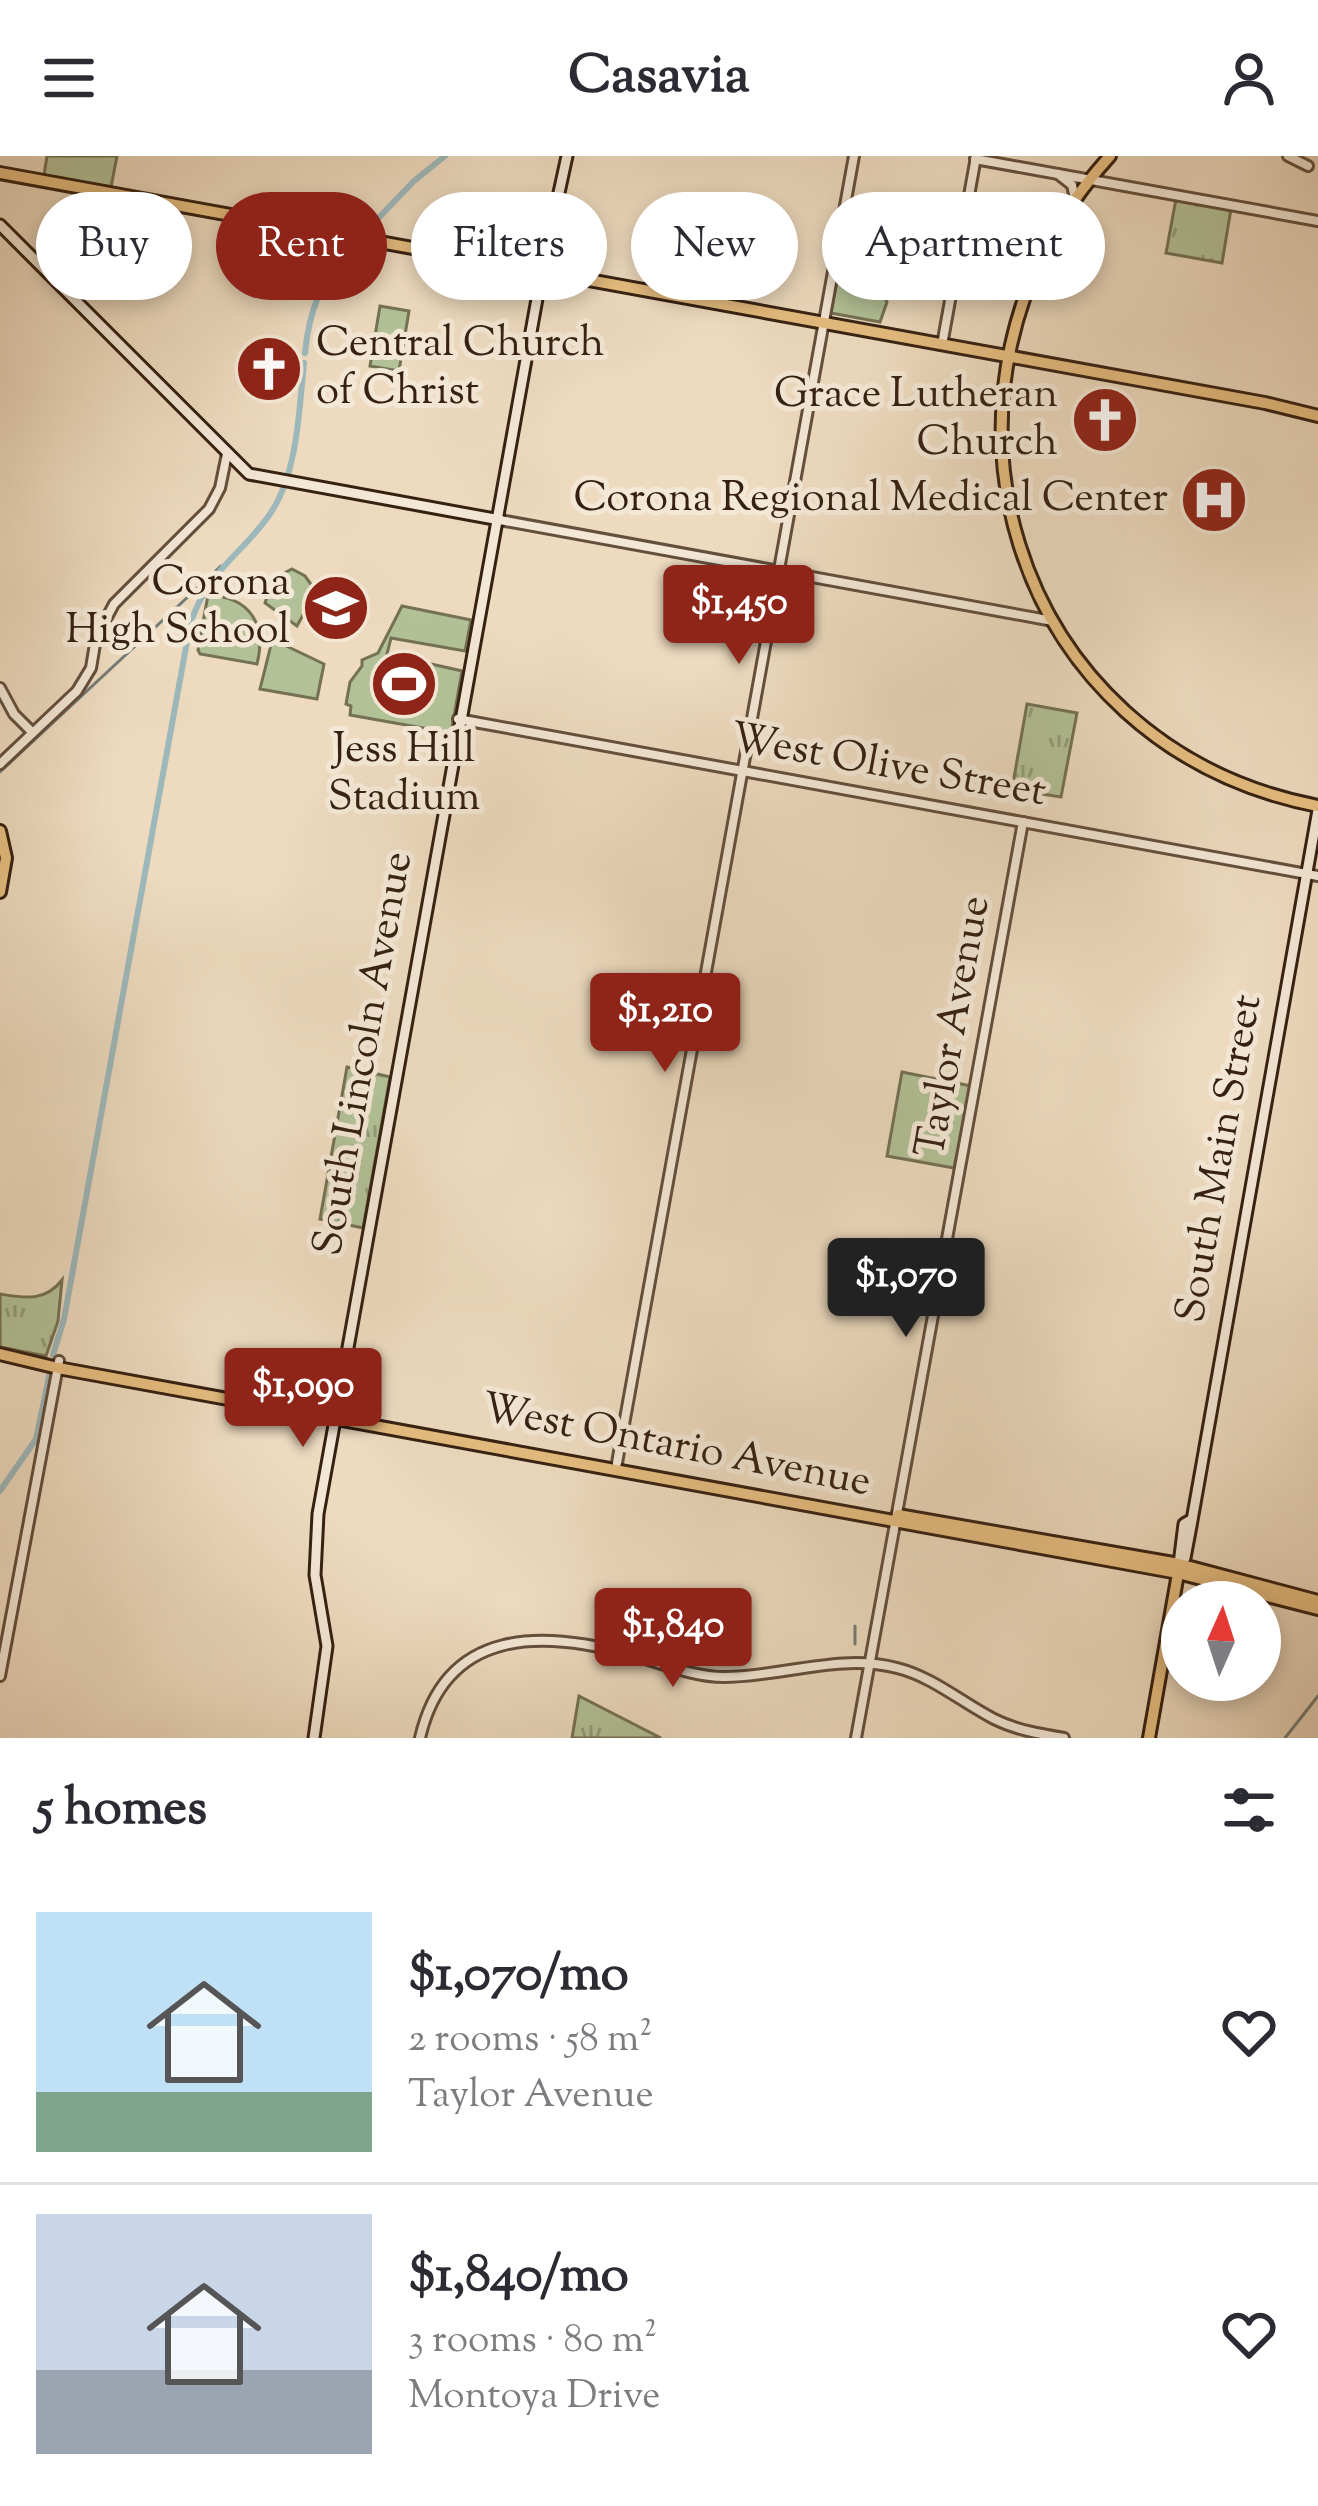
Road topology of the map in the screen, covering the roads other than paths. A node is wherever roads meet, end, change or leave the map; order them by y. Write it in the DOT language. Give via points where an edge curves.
graph roads {
  1 [pos="564,156"];
  2 [pos="854,156"];
  3 [pos="1288,156"];
  4 [pos="976,158"];
  5 [pos="1106,161"];
  6 [pos="1308,166"];
  7 [pos="0,173"];
  8 [pos="1057,173"];
  9 [pos="1090,179"];
  10 [pos="1108,182"];
  11 [pos="558,192"];
  12 [pos="1074,192"];
  13 [pos="1080,192"];
  14 [pos="1318,220"];
  15 [pos="0,225"];
  16 [pos="411,247"];
  17 [pos="607,283"];
  18 [pos="537,300"];
  19 [pos="1024,300"];
  20 [pos="824,323"];
  21 [pos="942,345"];
  22 [pos="1006,356"];
  23 [pos="1318,413"];
  24 [pos="227,454"];
  25 [pos="497,519"];
  26 [pos="779,571"];
  27 [pos="1053,620"];
  28 [pos="0,688"];
  29 [pos="461,720"];
  30 [pos="32,732"];
  31 [pos="0,764"];
  32 [pos="742,771"];
  33 [pos="1318,808"];
  34 [pos="1023,822"];
  35 [pos="0,831"];
  36 [pos="1312,875"];
  37 [pos="0,892"];
  38 [pos="0,1354"];
  39 [pos="59,1365"];
  40 [pos="336,1415"];
  41 [pos="617,1462"];
  42 [pos="897,1518"];
  43 [pos="1178,1569"];
  44 [pos="1212,1581"];
  45 [pos="1236,1581"];
  46 [pos="1281,1592"];
  47 [pos="1281,1597"];
  48 [pos="1318,1605"];
  49 [pos="870,1663"];
  50 [pos="0,1676"];
  51 [pos="314,1738"];
  52 [pos="420,1738"];
  53 [pos="856,1738"];
  54 [pos="1064,1738"];
  55 [pos="1149,1738"];
  1 -- 11 [label="main road, South Lincoln Avenue"];
  2 -- 20 [label="street"];
  3 -- 6 [label="street"];
  4 -- 8 [label="street"];
  4 -- 21 [label="street"];
  5 -- 9 [label="main road"];
  5 -- 10 [label="street"];
  7 -- 16 [label="main road"];
  8 -- 9 [label="street"];
  8 -- 12 [label="street"];
  9 -- 10 [label="street"];
  9 -- 13 [label="main road"];
  10 -- 14 [label="street"];
  15 -- 24 [label="main road"];
  17 -- 20 [label="main road"];
  18 -- 25 [label="main road, South Lincoln Avenue"];
  19 -- 22 [label="main road"];
  20 -- 21 [label="main road"];
  20 -- 26 [label="street"];
  21 -- 22 [label="main road"];
  22 -- 23 [label="main road"];
  22 -- 27 [label="main road" via="1006,492"];
  24 -- 25 [label="main road" via="249,474"];
  24 -- 30 [label="street" via="209,509 114,604 86,679"];
  25 -- 26 [label="street"];
  25 -- 29 [label="main road, South Lincoln Avenue"];
  26 -- 27 [label="street"];
  26 -- 32 [label="street"];
  27 -- 33 [label="main road" via="1106,692 1166,743 1236,782"];
  28 -- 30 [label="street"];
  29 -- 32 [label="street, West Olive Street"];
  29 -- 40 [label="main road, South Lincoln Avenue"];
  30 -- 31 [label="street"];
  32 -- 34 [label="street, West Olive Street"];
  32 -- 41 [label="street"];
  33 -- 36 [label="main road, South Main Street"];
  34 -- 36 [label="street, West Olive Street"];
  34 -- 42 [label="street, Taylor Avenue"];
  35 -- 37 [label="main road"];
  36 -- 43 [label="main road, South Main Street"];
  38 -- 39 [label="main road, West Ontario Avenue"];
  39 -- 40 [label="main road, West Ontario Avenue"];
  39 -- 50 [label="street"];
  40 -- 41 [label="main road, West Ontario Avenue"];
  40 -- 42 [label="main road, West Ontario Avenue"];
  40 -- 51 [label="main road, South Lincoln Avenue" via="318,1514 315,1575 327,1646"];
  41 -- 42 [label="main road, West Ontario Avenue"];
  42 -- 43 [label="main road, West Ontario Avenue"];
  42 -- 49 [label="street, Taylor Avenue"];
  43 -- 44 [label="main road"];
  43 -- 45 [label="main road"];
  43 -- 55 [label="main road, South Main Street"];
  46 -- 48 [label="main road"];
  47 -- 48 [label="main road"];
  49 -- 52 [label="street" via="723,1677 578,1644 514,1641 456,1670 437,1693"];
  49 -- 53 [label="street, Taylor Avenue"];
  49 -- 54 [label="street" via="916,1674 1012,1726"];
}
